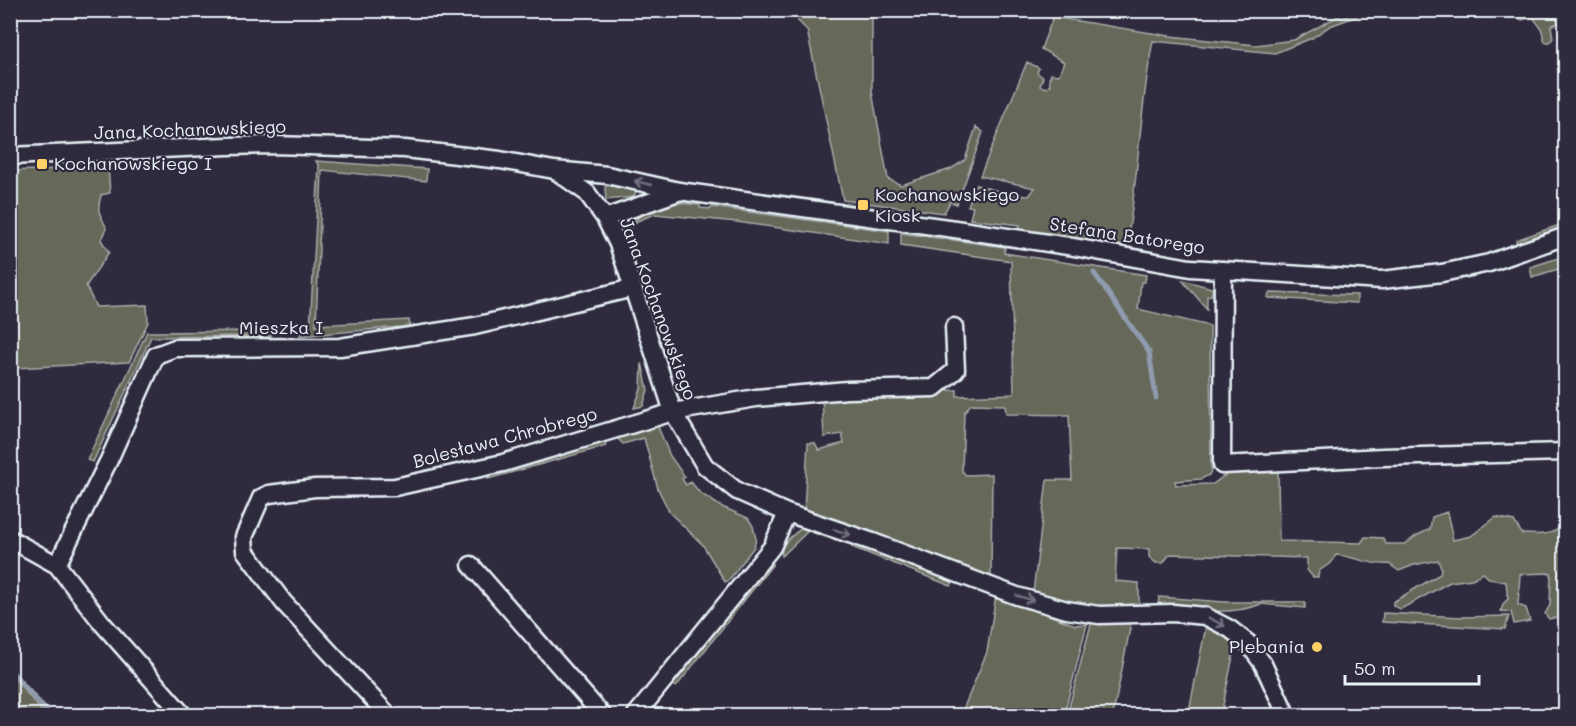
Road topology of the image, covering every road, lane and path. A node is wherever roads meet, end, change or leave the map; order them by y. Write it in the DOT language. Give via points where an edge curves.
graph roads {
  1 [pos="10,156"];
  2 [pos="554,170"];
  3 [pos="607,175"];
  4 [pos="679,191"];
  5 [pos="593,202"];
  6 [pos="605,218"];
  7 [pos="1566,236"];
  8 [pos="1223,270"];
  9 [pos="633,288"];
  10 [pos="954,327"];
  11 [pos="673,412"];
  12 [pos="1566,452"];
  13 [pos="787,513"];
  14 [pos="10,539"];
  15 [pos="57,565"];
  16 [pos="471,565"];
  17 [pos="184,716"];
  18 [pos="388,716"];
  19 [pos="603,716"];
  20 [pos="635,716"];
  21 [pos="1287,716"];
  1 -- 2 [label="street, Jana Kochanowskiego" via="227,146 405,148"];
  2 -- 3 [label="street, Stefana Batorego"];
  2 -- 5 [label="street, Jana Kochanowskiego" via="587,193"];
  4 -- 3 [label="street, Stefana Batorego, one-way"];
  3 -- 5 [label="street"];
  4 -- 6 [label="street, Stefana Batorego"];
  4 -- 8 [label="street, Stefana Batorego"];
  5 -- 6 [label="street, Jana Kochanowskiego"];
  6 -- 9 [label="street, Jana Kochanowskiego"];
  7 -- 8 [label="street, Stefana Batorego" via="1489,263 1382,280"];
  8 -- 12 [label="street" via="1222,465"];
  9 -- 11 [label="street, Jana Kochanowskiego"];
  9 -- 15 [label="street, Mieszka I" via="475,326 340,347 175,348 156,355"];
  10 -- 11 [label="street" via="956,370 934,388 767,397"];
  11 -- 13 [label="street, Jana Kochanowskiego" via="705,466 737,491"];
  11 -- 18 [label="street, Bolesława Chrobrego" via="503,463 394,487 315,488 261,498 244,537 245,551 284,603"];
  13 -- 20 [label="street" via="772,547"];
  13 -- 21 [label="street, Jana Kochanowskiego, one-way" via="1017,596 1067,610 1099,615 1205,616 1248,643 1263,664"];
  14 -- 15 [label="street"];
  15 -- 17 [label="street"];
  16 -- 19 [label="street"];
}
